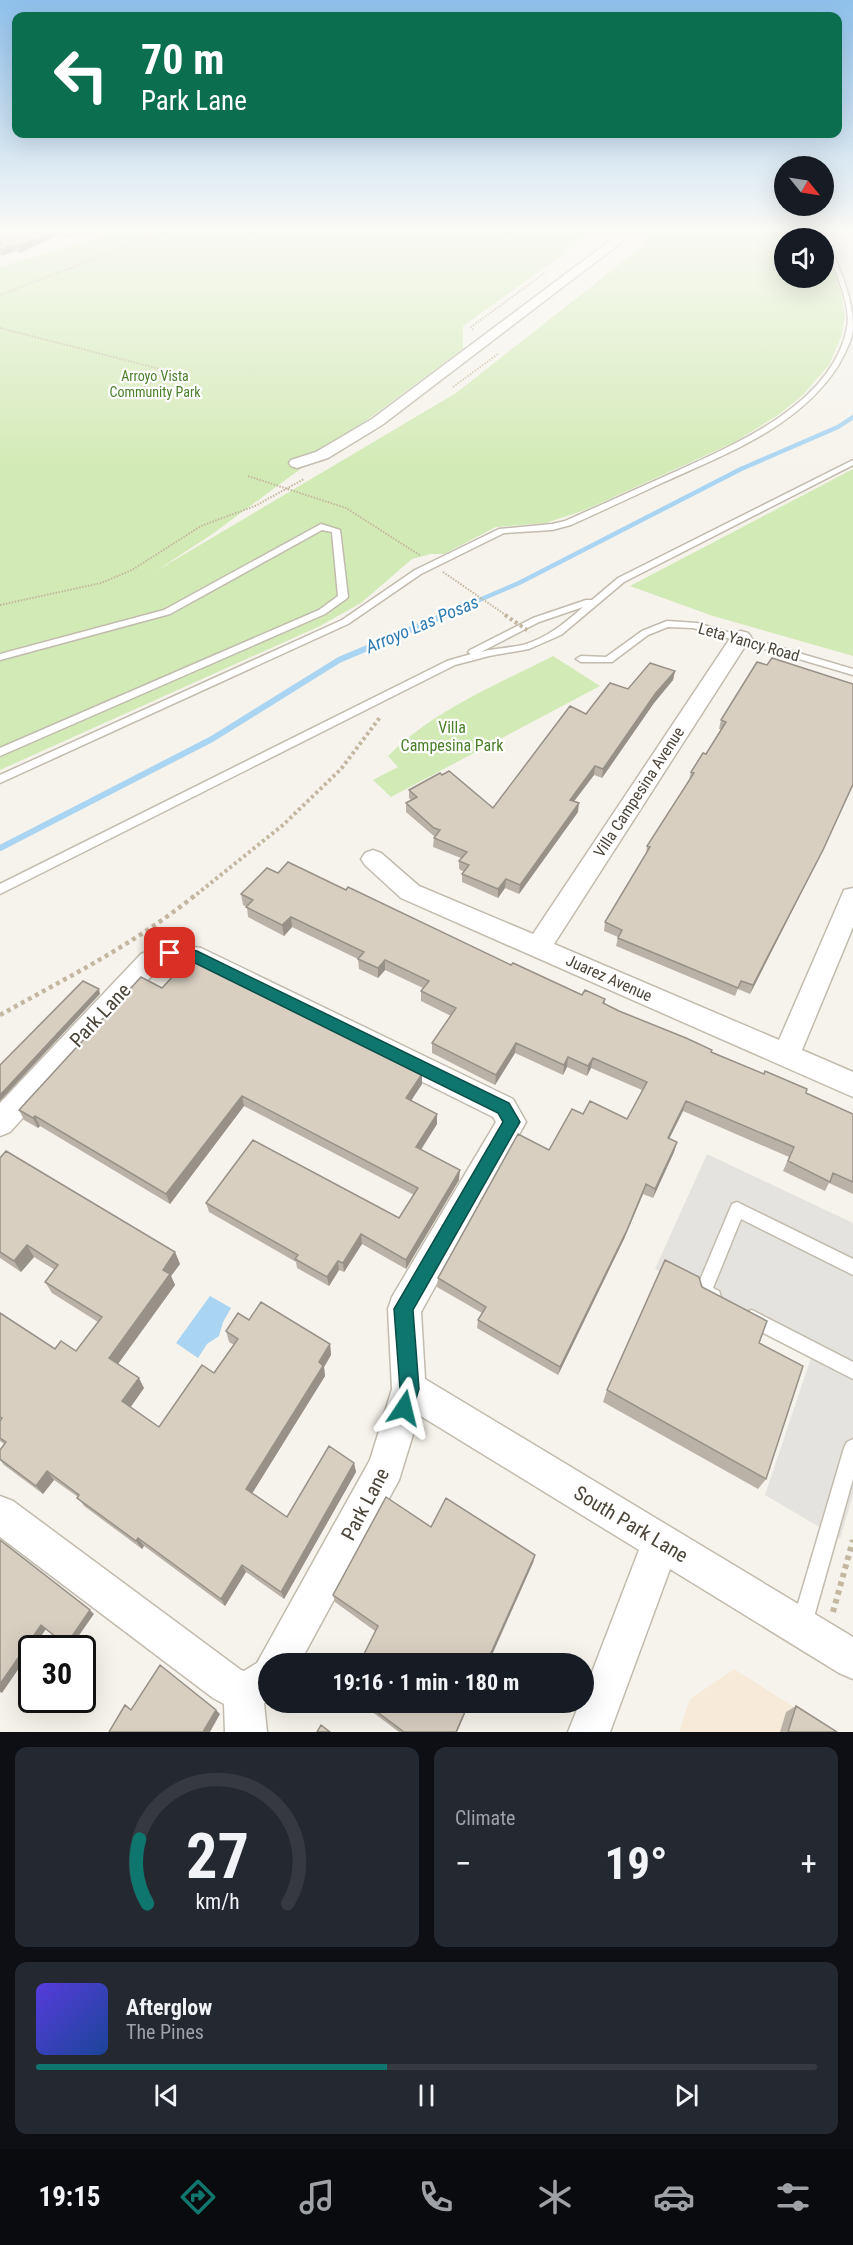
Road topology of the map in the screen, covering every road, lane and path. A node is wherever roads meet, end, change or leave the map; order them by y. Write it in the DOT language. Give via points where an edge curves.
graph roads {
  1 [pos="525,310"];
  2 [pos="850,310"];
  3 [pos="0,328"];
  4 [pos="136,392"];
  5 [pos="853,462"];
  6 [pos="297,463"];
  7 [pos="248,476"];
  8 [pos="289,488"];
  9 [pos="433,564"];
  10 [pos="597,599"];
  11 [pos="0,605"];
  12 [pos="530,632"];
  13 [pos="741,637"];
  14 [pos="0,657"];
  15 [pos="581,659"];
  16 [pos="451,663"];
  17 [pos="853,672"];
  18 [pos="403,687"];
  19 [pos="0,752"];
  20 [pos="0,779"];
  21 [pos="373,859"];
  22 [pos="0,889"];
  23 [pos="853,897"];
  24 [pos="538,947"];
  25 [pos="0,1015"];
  26 [pos="786,1055"];
  27 [pos="853,1085"];
  28 [pos="0,1123"];
  29 [pos="853,1267"];
  30 [pos="853,1371"];
  31 [pos="410,1389"];
  32 [pos="853,1448"];
  33 [pos="0,1514"];
  34 [pos="853,1540"];
  35 [pos="661,1542"];
  36 [pos="826,1643"];
  37 [pos="283,1653"];
  38 [pos="256,1685"];
  39 [pos="246,1732"];
  40 [pos="589,1732"];
  1 -- 6 [label="street" via="376,422 322,455"];
  2 -- 9 [label="lane" via="851,326 837,360 818,389 793,412 738,446 568,523 502,531"];
  3 -- 4 [label="path" via="164,370 164,375"];
  5 -- 10 [label="lane" via="621,580"];
  7 -- 8 [label="path"];
  8 -- 9 [label="path" via="346,508"];
  8 -- 11 [label="path" via="255,506 201,526 132,570 101,583"];
  9 -- 12 [label="path, bridge"];
  9 -- 20 [label="lane" via="345,622"];
  10 -- 16 [label="lane" via="536,620"];
  10 -- 16 [label="lane" via="558,633 526,648"];
  13 -- 15 [label="lane, Leta Yancy Road" via="694,625 667,624 645,633 608,660"];
  13 -- 17 [label="lane, Leta Yancy Road"];
  13 -- 24 [label="street, Villa Campesina Avenue"];
  14 -- 19 [label="lane" via="166,612 321,527 336,530 343,597 322,612"];
  16 -- 18 [label="lane"];
  18 -- 22 [label="lane"];
  18 -- 25 [label="path" via="341,769 283,825 168,917"];
  21 -- 24 [label="street, Juarez Avenue" via="410,892"];
  23 -- 26 [label="street"];
  24 -- 26 [label="street, Juarez Avenue"];
  26 -- 27 [label="street, Juarez Avenue"];
  28 -- 31 [label="street, Park Lane" via="150,961 170,953 192,955 504,1108 512,1122 404,1309"];
  29 -- 30 [label="lane" via="737,1209 703,1292"];
  31 -- 35 [label="street, South Park Lane"];
  31 -- 37 [label="street, Park Lane" via="387,1467"];
  32 -- 36 [label="lane"];
  33 -- 38 [label="street" via="227,1684"];
  34 -- 36 [label="path"];
  35 -- 36 [label="street, South Park Lane"];
  35 -- 40 [label="street"];
  38 -- 39 [label="street"];
}
